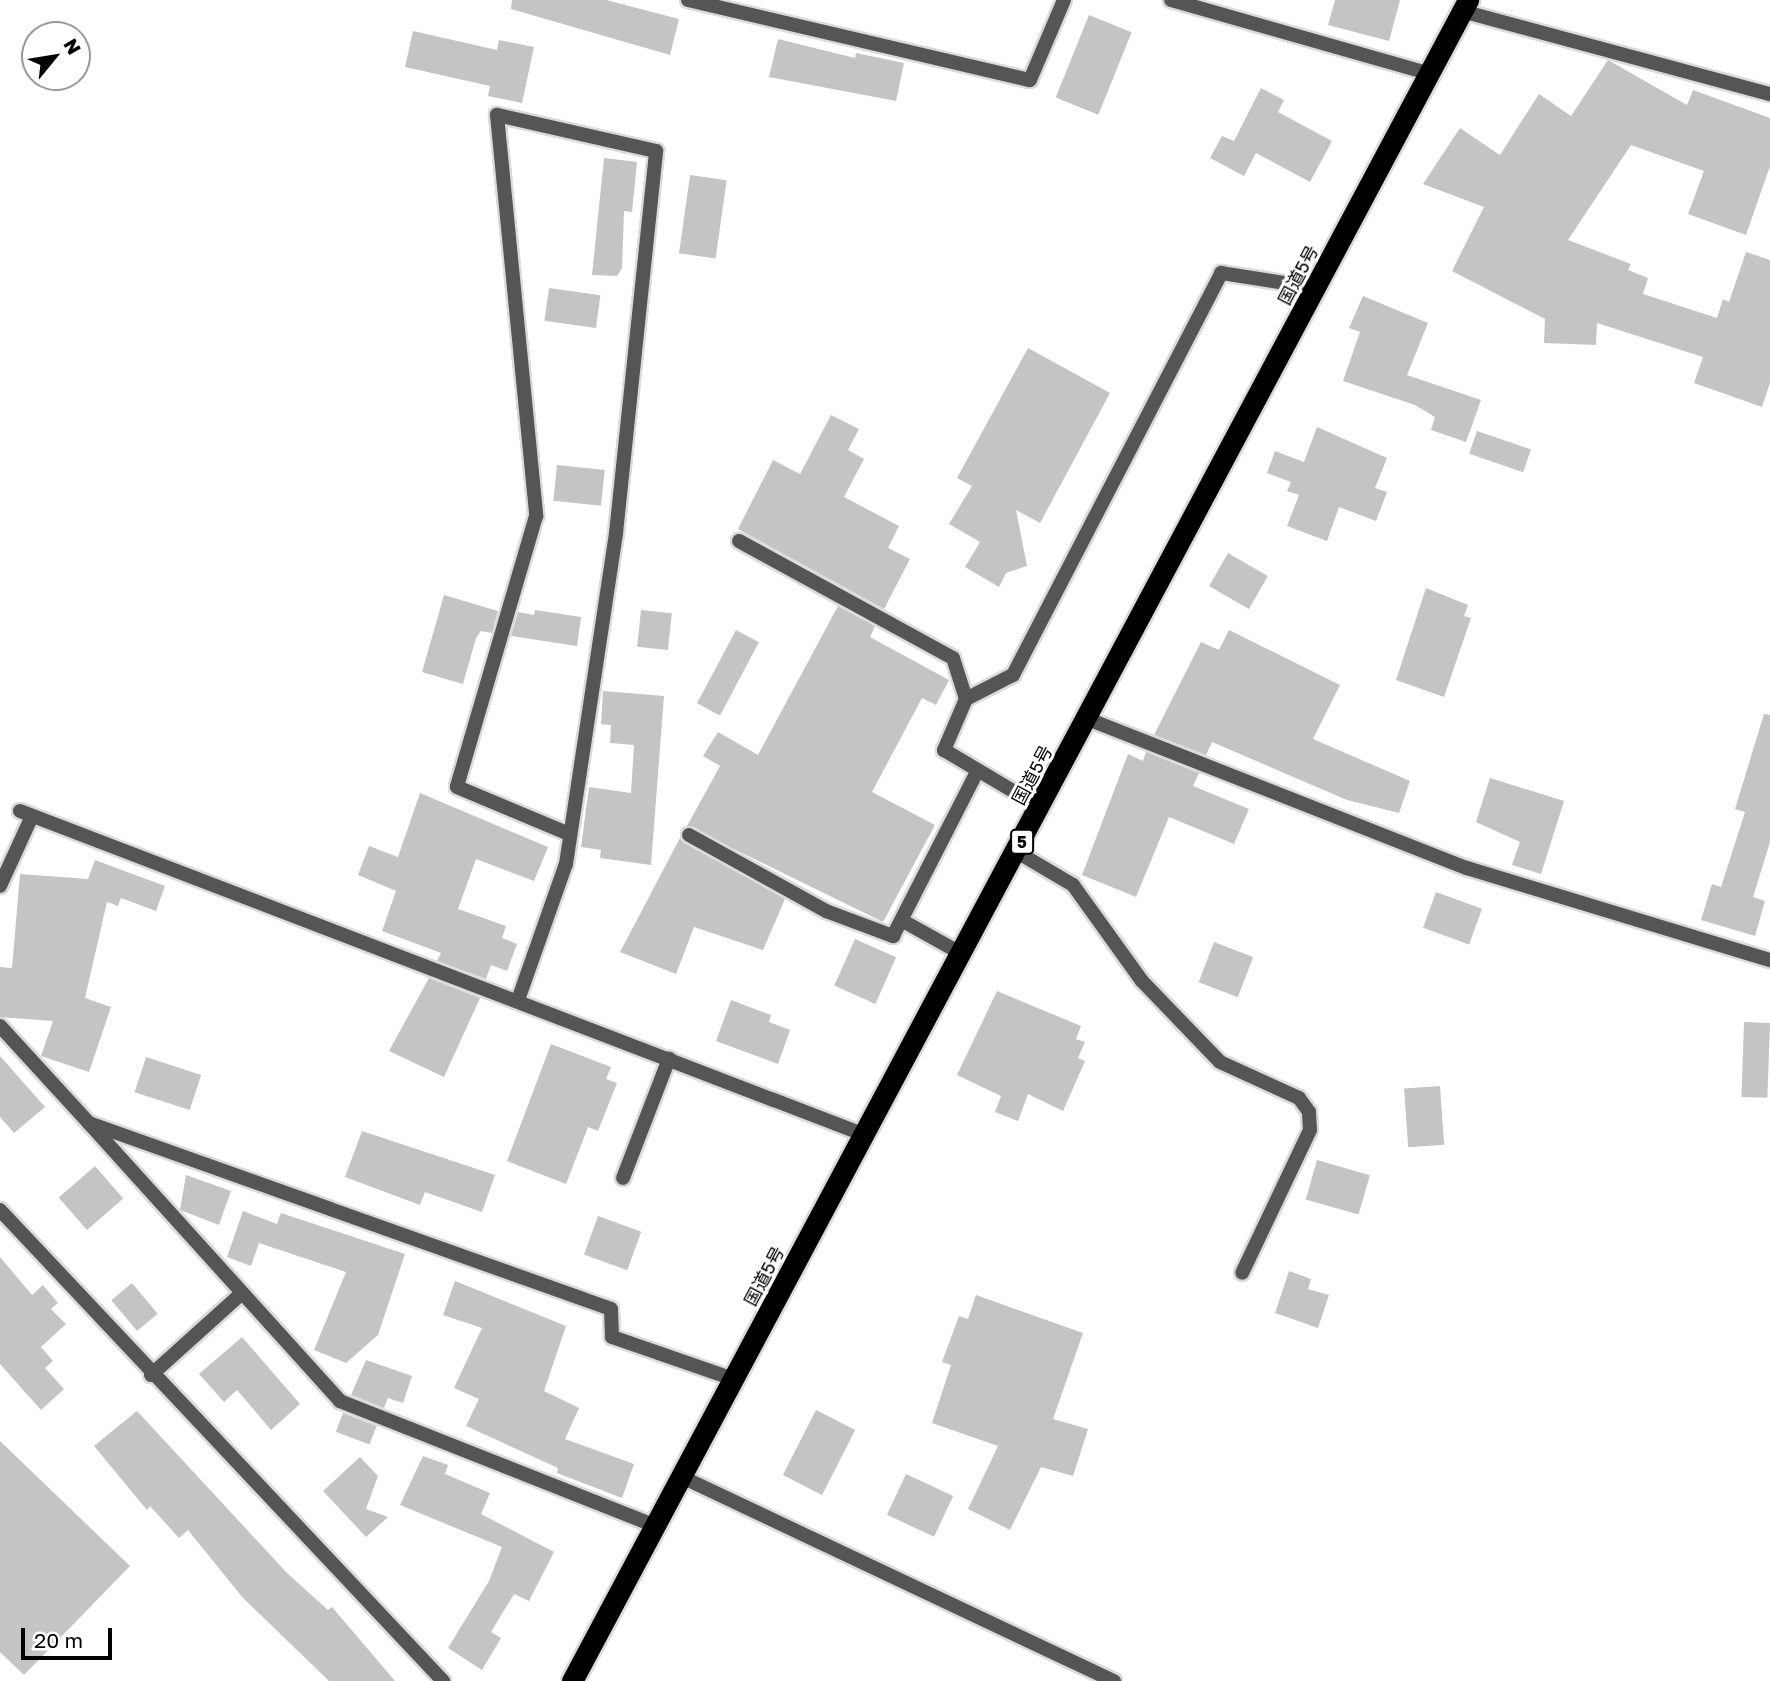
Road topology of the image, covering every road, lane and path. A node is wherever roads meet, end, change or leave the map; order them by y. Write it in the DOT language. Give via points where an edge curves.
graph roads {
  1 [pos="688,0"];
  2 [pos="1064,0"];
  3 [pos="1171,0"];
  4 [pos="710,3"];
  5 [pos="1465,6"];
  6 [pos="1431,74"];
  7 [pos="1770,94"];
  8 [pos="1317,288"];
  9 [pos="738,541"];
  10 [pos="966,699"];
  11 [pos="1088,719"];
  12 [pos="978,770"];
  13 [pos="1040,807"];
  14 [pos="567,832"];
  15 [pos="689,835"];
  16 [pos="1017,852"];
  17 [pos="0,886"];
  18 [pos="903,922"];
  19 [pos="962,954"];
  20 [pos="1770,960"];
  21 [pos="518,1000"];
  22 [pos="0,1026"];
  23 [pos="669,1059"];
  24 [pos="88,1122"];
  25 [pos="865,1135"];
  26 [pos="623,1178"];
  27 [pos="0,1210"];
  28 [pos="1242,1273"];
  29 [pos="241,1294"];
  30 [pos="151,1375"];
  31 [pos="733,1379"];
  32 [pos="682,1477"];
  33 [pos="655,1526"];
  34 [pos="443,1681"];
  35 [pos="572,1681"];
  36 [pos="1114,1681"];
  1 -- 4 [label="street"];
  2 -- 4 [label="street" via="1030,80"];
  3 -- 6 [label="street"];
  5 -- 6 [label="highway, 国道5号 / 5"];
  5 -- 7 [label="street"];
  6 -- 8 [label="highway, 国道5号 / 5"];
  8 -- 10 [label="street" via="1221,273 1013,675"];
  8 -- 11 [label="highway, 国道5号 / 5"];
  9 -- 10 [label="street" via="953,658"];
  10 -- 12 [label="street" via="944,750"];
  11 -- 13 [label="highway, 国道5号 / 5"];
  11 -- 20 [label="street" via="1467,868"];
  12 -- 13 [label="street"];
  12 -- 18 [label="street"];
  13 -- 16 [label="highway, 国道5号 / 5"];
  14 -- 14 [label="street" via="457,787 536,516 497,115 656,151 617,533"];
  14 -- 21 [label="street" via="566,864"];
  15 -- 18 [label="street" via="826,911 893,936"];
  16 -- 19 [label="highway, 国道5号 / 5"];
  16 -- 28 [label="street" via="1073,885 1142,981 1220,1062 1299,1098 1309,1112 1310,1130"];
  17 -- 21 [label="street" via="26,813"];
  18 -- 19 [label="street"];
  19 -- 25 [label="highway, 国道5号 / 5"];
  21 -- 23 [label="street"];
  22 -- 24 [label="street"];
  23 -- 25 [label="street"];
  23 -- 26 [label="street"];
  24 -- 29 [label="street"];
  24 -- 31 [label="street" via="611,1309 612,1337"];
  25 -- 31 [label="highway, 国道5号 / 5"];
  27 -- 30 [label="street"];
  29 -- 30 [label="street"];
  29 -- 33 [label="street" via="340,1401"];
  30 -- 34 [label="street"];
  31 -- 32 [label="highway, 国道5号 / 5"];
  32 -- 33 [label="highway, 国道5号 / 5"];
  32 -- 36 [label="street"];
  33 -- 35 [label="highway, 国道5号 / 5"];
}
